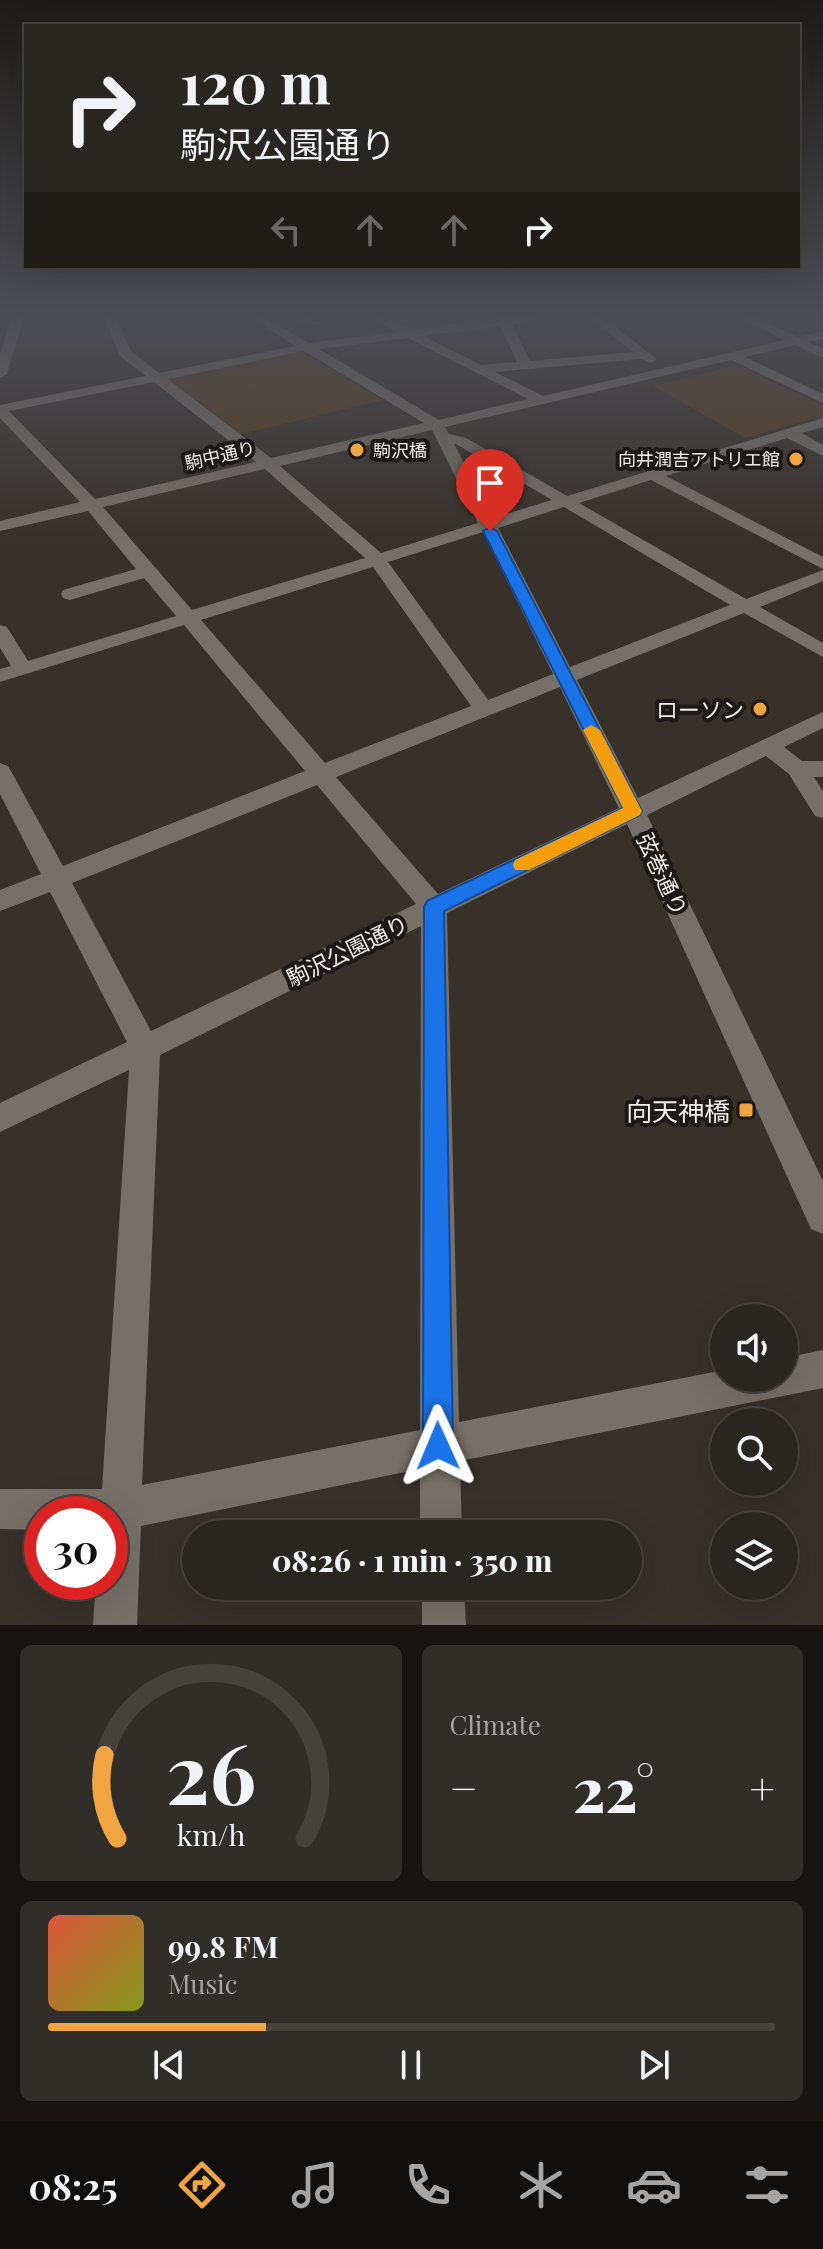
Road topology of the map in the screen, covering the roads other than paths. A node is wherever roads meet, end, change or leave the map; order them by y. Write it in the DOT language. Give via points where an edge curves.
graph roads {
  1 [pos="79,393"];
  2 [pos="177,393"];
  3 [pos="388,393"];
  4 [pos="527,393"];
  5 [pos="572,393"];
  6 [pos="541,400"];
  7 [pos="0,409"];
  8 [pos="823,422"];
  9 [pos="440,431"];
  10 [pos="788,432"];
  11 [pos="823,451"];
  12 [pos="269,464"];
  13 [pos="651,474"];
  14 [pos="566,500"];
  15 [pos="92,505"];
  16 [pos="488,525"];
  17 [pos="0,526"];
  18 [pos="377,559"];
  19 [pos="823,564"];
  20 [pos="148,571"];
  21 [pos="823,575"];
  22 [pos="70,594"];
  23 [pos="747,606"];
  24 [pos="189,618"];
  25 [pos="0,631"];
  26 [pos="823,651"];
  27 [pos="23,669"];
  28 [pos="0,676"];
  29 [pos="564,678"];
  30 [pos="484,709"];
  31 [pos="823,719"];
  32 [pos="768,745"];
  33 [pos="797,769"];
  34 [pos="823,769"];
  35 [pos="0,771"];
  36 [pos="322,775"];
  37 [pos="7,800"];
  38 [pos="823,810"];
  39 [pos="633,811"];
  40 [pos="56,878"];
  41 [pos="0,901"];
  42 [pos="434,907"];
  43 [pos="145,1048"];
  44 [pos="0,1118"];
  45 [pos="823,1217"];
  46 [pos="823,1369"];
  47 [pos="798,1374"];
  48 [pos="710,1392"];
  49 [pos="438,1446"];
  50 [pos="121,1496"];
  51 [pos="128,1508"];
  52 [pos="0,1509"];
  53 [pos="24,1509"];
  54 [pos="441,1520"];
  55 [pos="116,1600"];
  56 [pos="443,1600"];
  57 [pos="115,1625"];
  58 [pos="444,1625"];
  1 -- 7 [label="street"];
  2 -- 12 [label="street"];
  3 -- 9 [label="street, 弦巻通り" via="430,417"];
  4 -- 6 [label="street"];
  5 -- 6 [label="street, 駒中通り"];
  6 -- 9 [label="street, 駒中通り"];
  7 -- 15 [label="street"];
  8 -- 10 [label="street"];
  9 -- 12 [label="street, 駒中通り"];
  9 -- 14 [label="street"];
  9 -- 16 [label="street, 弦巻通り"];
  10 -- 11 [label="street"];
  10 -- 13 [label="street"];
  12 -- 15 [label="street, 駒中通り"];
  12 -- 18 [label="street"];
  13 -- 14 [label="street"];
  13 -- 19 [label="street"];
  14 -- 16 [label="street"];
  14 -- 23 [label="street"];
  15 -- 17 [label="street, 駒中通り"];
  15 -- 20 [label="street"];
  16 -- 18 [label="street"];
  16 -- 29 [label="street, 弦巻通り"];
  18 -- 24 [label="street"];
  18 -- 30 [label="street"];
  20 -- 22 [label="street"];
  20 -- 24 [label="street"];
  21 -- 23 [label="street"];
  23 -- 26 [label="street"];
  23 -- 29 [label="street"];
  24 -- 27 [label="street"];
  24 -- 36 [label="street"];
  25 -- 27 [label="street"];
  27 -- 28 [label="street"];
  29 -- 30 [label="street"];
  29 -- 39 [label="street, 弦巻通り"];
  30 -- 36 [label="street"];
  31 -- 32 [label="street, 駒沢公園通り"];
  32 -- 33 [label="street"];
  32 -- 39 [label="street, 駒沢公園通り"];
  33 -- 34 [label="street"];
  33 -- 38 [label="street"];
  35 -- 37 [label="street"];
  36 -- 40 [label="street"];
  36 -- 42 [label="street"];
  37 -- 40 [label="street"];
  39 -- 42 [label="street, 駒沢公園通り"];
  39 -- 45 [label="street, 弦巻通り"];
  40 -- 41 [label="street"];
  40 -- 43 [label="street"];
  42 -- 43 [label="street, 駒沢公園通り"];
  42 -- 49 [label="street"];
  43 -- 44 [label="street, 駒沢公園通り"];
  43 -- 50 [label="street"];
  46 -- 47 [label="street"];
  48 -- 49 [label="street"];
  49 -- 51 [label="street"];
  49 -- 54 [label="street"];
  52 -- 53 [label="street"];
  55 -- 57 [label="street"];
  56 -- 58 [label="street"];
}
